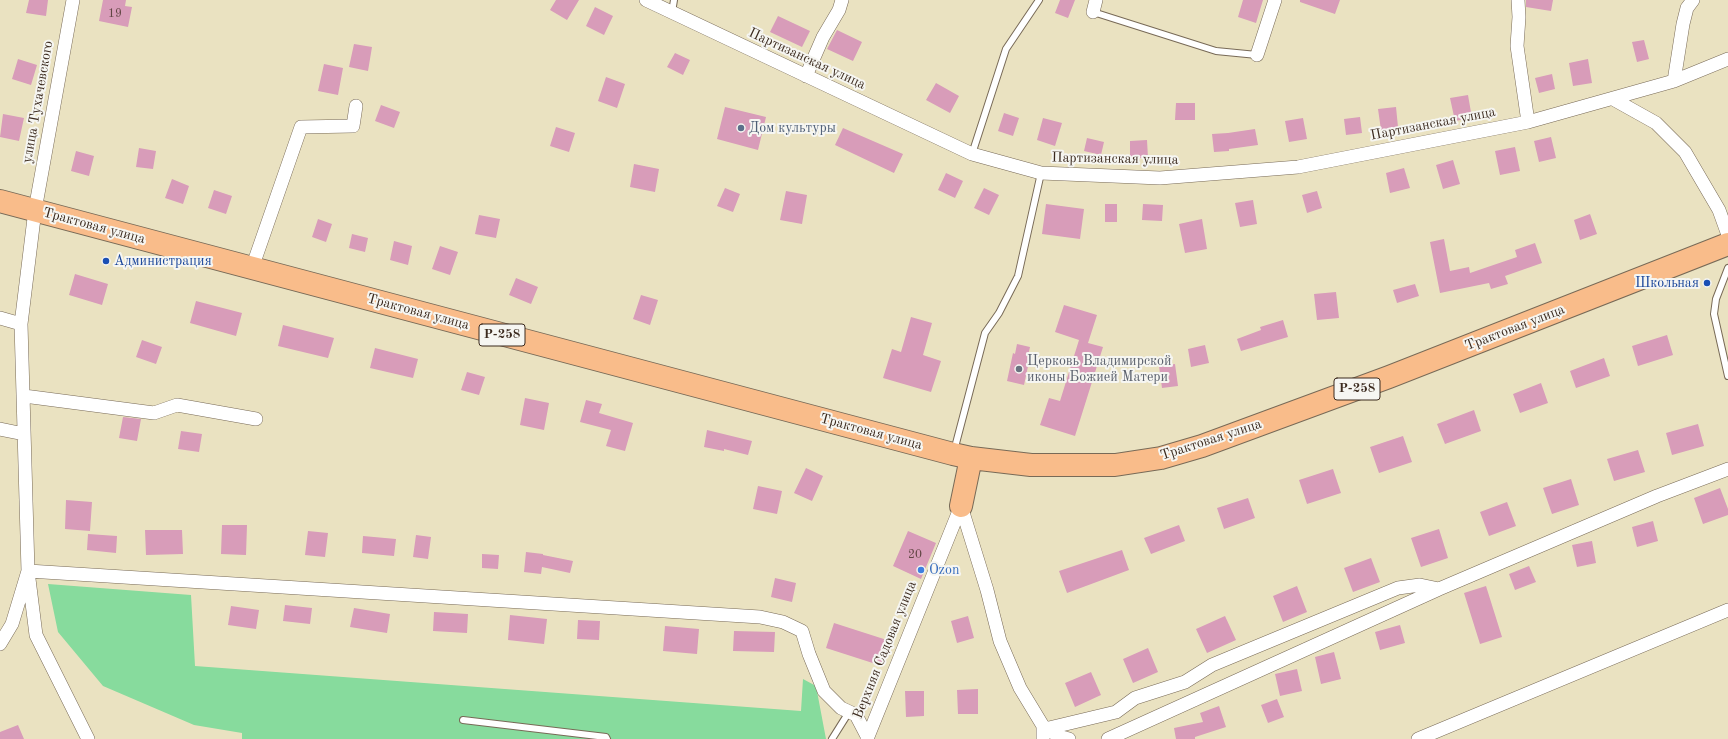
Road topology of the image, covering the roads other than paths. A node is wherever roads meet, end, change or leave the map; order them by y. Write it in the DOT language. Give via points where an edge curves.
graph roads {
  1 [pos="73,0"];
  2 [pos="646,0"];
  3 [pos="842,0"];
  4 [pos="1039,0"];
  5 [pos="1275,0"];
  6 [pos="1518,0"];
  7 [pos="1693,0"];
  8 [pos="673,6"];
  9 [pos="1094,6"];
  10 [pos="1257,55"];
  11 [pos="1728,59"];
  12 [pos="806,76"];
  13 [pos="1674,81"];
  14 [pos="1613,99"];
  15 [pos="356,106"];
  16 [pos="1528,122"];
  17 [pos="972,154"];
  18 [pos="1041,173"];
  19 [pos="0,201"];
  20 [pos="35,210"];
  21 [pos="1728,235"];
  22 [pos="1728,244"];
  23 [pos="252,268"];
  24 [pos="1728,268"];
  25 [pos="0,318"];
  26 [pos="21,324"];
  27 [pos="1728,376"];
  28 [pos="24,396"];
  29 [pos="256,419"];
  30 [pos="0,429"];
  31 [pos="24,434"];
  32 [pos="962,456"];
  33 [pos="1728,469"];
  34 [pos="961,506"];
  35 [pos="28,571"];
  36 [pos="1439,589"];
  37 [pos="1728,610"];
  38 [pos="0,644"];
  39 [pos="849,712"];
  40 [pos="463,720"];
  41 [pos="1045,731"];
  42 [pos="867,737"];
  43 [pos="88,739"];
  44 [pos="607,739"];
  45 [pos="832,739"];
  46 [pos="1069,739"];
  47 [pos="1108,739"];
  48 [pos="1418,739"];
  1 -- 20 [label="street, улица Тухачевского"];
  2 -- 8 [label="street, Партизанская улица"];
  3 -- 12 [label="street"];
  4 -- 17 [label="lane" via="1006,49"];
  5 -- 10 [label="street"];
  6 -- 16 [label="street" via="1516,46"];
  7 -- 13 [label="street" via="1687,8 1683,24"];
  8 -- 12 [label="street, Партизанская улица"];
  9 -- 10 [label="lane" via="1216,51"];
  11 -- 13 [label="street, Партизанская улица"];
  12 -- 17 [label="street, Партизанская улица"];
  13 -- 14 [label="street, Партизанская улица"];
  14 -- 16 [label="street, Партизанская улица"];
  14 -- 21 [label="street" via="1656,123 1685,152 1719,210"];
  15 -- 23 [label="street" via="353,126 301,127"];
  16 -- 18 [label="street, Партизанская улица" via="1298,167 1160,178"];
  17 -- 18 [label="street, Партизанская улица"];
  18 -- 32 [label="lane" via="1018,276 985,334"];
  19 -- 20 [label="highway, Трактовая улица / Р-258"];
  20 -- 23 [label="highway, Трактовая улица / Р-258"];
  20 -- 26 [label="street, улица Тухачевского"];
  22 -- 32 [label="highway, Трактовая улица / Р-258" via="1389,377 1202,446 1161,458 1115,465 1031,466"];
  23 -- 32 [label="highway, Трактовая улица / Р-258"];
  24 -- 27 [label="lane" via="1716,299 1714,314"];
  25 -- 26 [label="street"];
  26 -- 28 [label="street, улица Тухачевского"];
  28 -- 29 [label="street" via="154,413 177,405"];
  28 -- 31 [label="street, улица Тухачевского"];
  30 -- 31 [label="street"];
  31 -- 35 [label="street, улица Тухачевского"];
  32 -- 34 [label="highway"];
  33 -- 36 [label="street" via="1657,496"];
  34 -- 41 [label="street" via="1000,641 1020,688"];
  34 -- 42 [label="street, Верхняя Садовая улица"];
  35 -- 38 [label="street" via="12,624"];
  35 -- 39 [label="street" via="760,617 782,622 802,632 824,691 841,708"];
  35 -- 43 [label="street" via="36,634"];
  36 -- 41 [label="street" via="1420,585 1398,588 1212,665 1185,682 1135,698 1116,712"];
  36 -- 47 [label="street"];
  37 -- 48 [label="street"];
  39 -- 42 [label="street" via="856,715"];
  39 -- 45 [label="lane"];
  40 -- 44 [label="lane"];
  41 -- 46 [label="street"];
}
